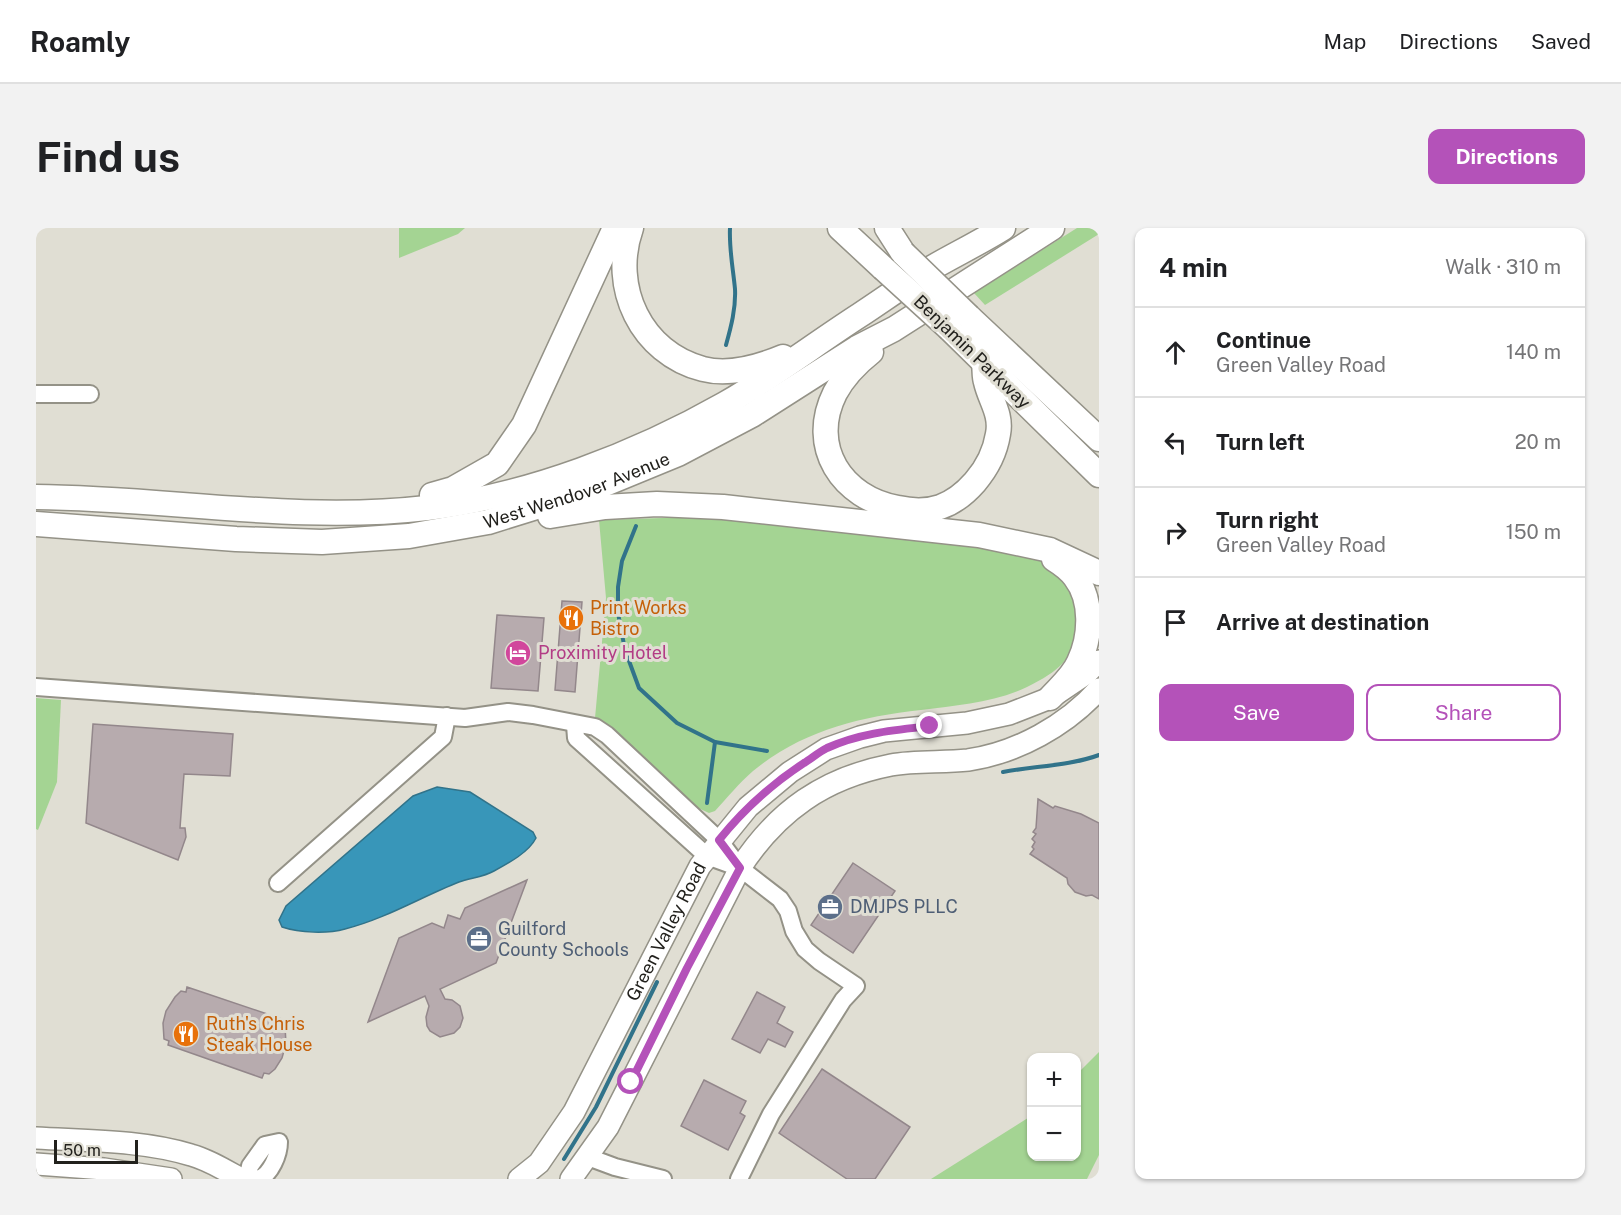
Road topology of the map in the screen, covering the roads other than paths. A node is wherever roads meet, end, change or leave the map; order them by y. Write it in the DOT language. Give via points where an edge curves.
graph roads {
  1 [pos="615,228"];
  2 [pos="631,228"];
  3 [pos="877,228"];
  4 [pos="887,228"];
  5 [pos="982,228"];
  6 [pos="1003,228"];
  7 [pos="1052,228"];
  8 [pos="848,233"];
  9 [pos="903,253"];
  10 [pos="930,269"];
  11 [pos="959,323"];
  12 [pos="894,329"];
  13 [pos="813,345"];
  14 [pos="984,364"];
  15 [pos="36,393"];
  16 [pos="90,394"];
  17 [pos="1097,434"];
  18 [pos="1099,475"];
  19 [pos="36,490"];
  20 [pos="36,497"];
  21 [pos="71,497"];
  22 [pos="366,511"];
  23 [pos="489,522"];
  24 [pos="36,524"];
  25 [pos="1014,542"];
  26 [pos="1099,573"];
  27 [pos="1099,662"];
  28 [pos="36,687"];
  29 [pos="1099,689"];
  30 [pos="1050,698"];
  31 [pos="447,716"];
  32 [pos="575,725"];
  33 [pos="713,848"];
  34 [pos="740,868"];
  35 [pos="278,883"];
  36 [pos="36,1138"];
  37 [pos="588,1157"];
  38 [pos="36,1164"];
  39 [pos="171,1179"];
  40 [pos="241,1179"];
  41 [pos="247,1179"];
  42 [pos="258,1179"];
  43 [pos="519,1179"];
  44 [pos="571,1179"];
  45 [pos="663,1179"];
  46 [pos="739,1179"];
  1 -- 22 [label="highway" via="524,424 497,464 453,489"];
  2 -- 13 [label="highway" via="624,268 630,304 656,342 675,358 704,369 733,371 765,364"];
  3 -- 9 [label="main road, Benjamin Parkway"];
  4 -- 9 [label="highway"];
  5 -- 10 [label="highway"];
  6 -- 10 [label="highway, West Wendover Avenue"];
  7 -- 12 [label="highway, West Wendover Avenue"];
  8 -- 11 [label="highway, Benjamin Parkway, bridge" via="883,268"];
  9 -- 11 [label="highway, Benjamin Parkway, bridge"];
  10 -- 13 [label="highway, West Wendover Avenue"];
  11 -- 14 [label="highway, Benjamin Parkway"];
  11 -- 17 [label="highway, Benjamin Parkway"];
  12 -- 14 [label="highway" via="848,373 835,393 826,431 830,456 839,474 873,502 911,511 931,510 965,493 979,478 992,459 999,432 999,414"];
  12 -- 23 [label="highway, West Wendover Avenue" via="752,415 678,454 588,491"];
  13 -- 22 [label="highway, West Wendover Avenue" via="726,404 599,463 469,501"];
  14 -- 18 [label="highway, Benjamin Parkway"];
  15 -- 16 [label="lane"];
  19 -- 21 [label="highway"];
  20 -- 21 [label="highway, West Wendover Avenue"];
  21 -- 22 [label="highway, West Wendover Avenue" via="268,512"];
  23 -- 24 [label="highway, West Wendover Avenue" via="409,536 322,542"];
  23 -- 25 [label="highway" via="657,504 723,507"];
  25 -- 26 [label="highway" via="1050,550"];
  25 -- 30 [label="highway" via="1049,555 1066,567 1086,599 1088,628 1079,663"];
  27 -- 30 [label="main road, Green Valley Road"];
  28 -- 31 [label="lane"];
  29 -- 34 [label="main road, Green Valley Road" via="1076,712 1043,733 996,753 892,765 828,786 803,799 779,819"];
  30 -- 33 [label="main road, Green Valley Road" via="998,717 884,731 826,749 790,772 748,807"];
  31 -- 32 [label="lane" via="465,718 508,712"];
  31 -- 35 [label="lane" via="443,736"];
  32 -- 33 [label="lane" via="576,738"];
  32 -- 33 [label="lane" via="595,727 607,735"];
  33 -- 34 [label="lane"];
  33 -- 43 [label="main road, Green Valley Road" via="700,866 574,1112 539,1163"];
  34 -- 37 [label="main road, Green Valley Road" via="608,1126"];
  34 -- 46 [label="lane" via="780,899 805,949 855,986 771,1114"];
  36 -- 40 [label="main road" via="140,1145 191,1155"];
  37 -- 44 [label="main road, Green Valley Road"];
  37 -- 45 [label="lane"];
  38 -- 39 [label="main road"];
  41 -- 42 [label="lane" via="250,1166 265,1145 283,1137 279,1154 264,1177"];
}
